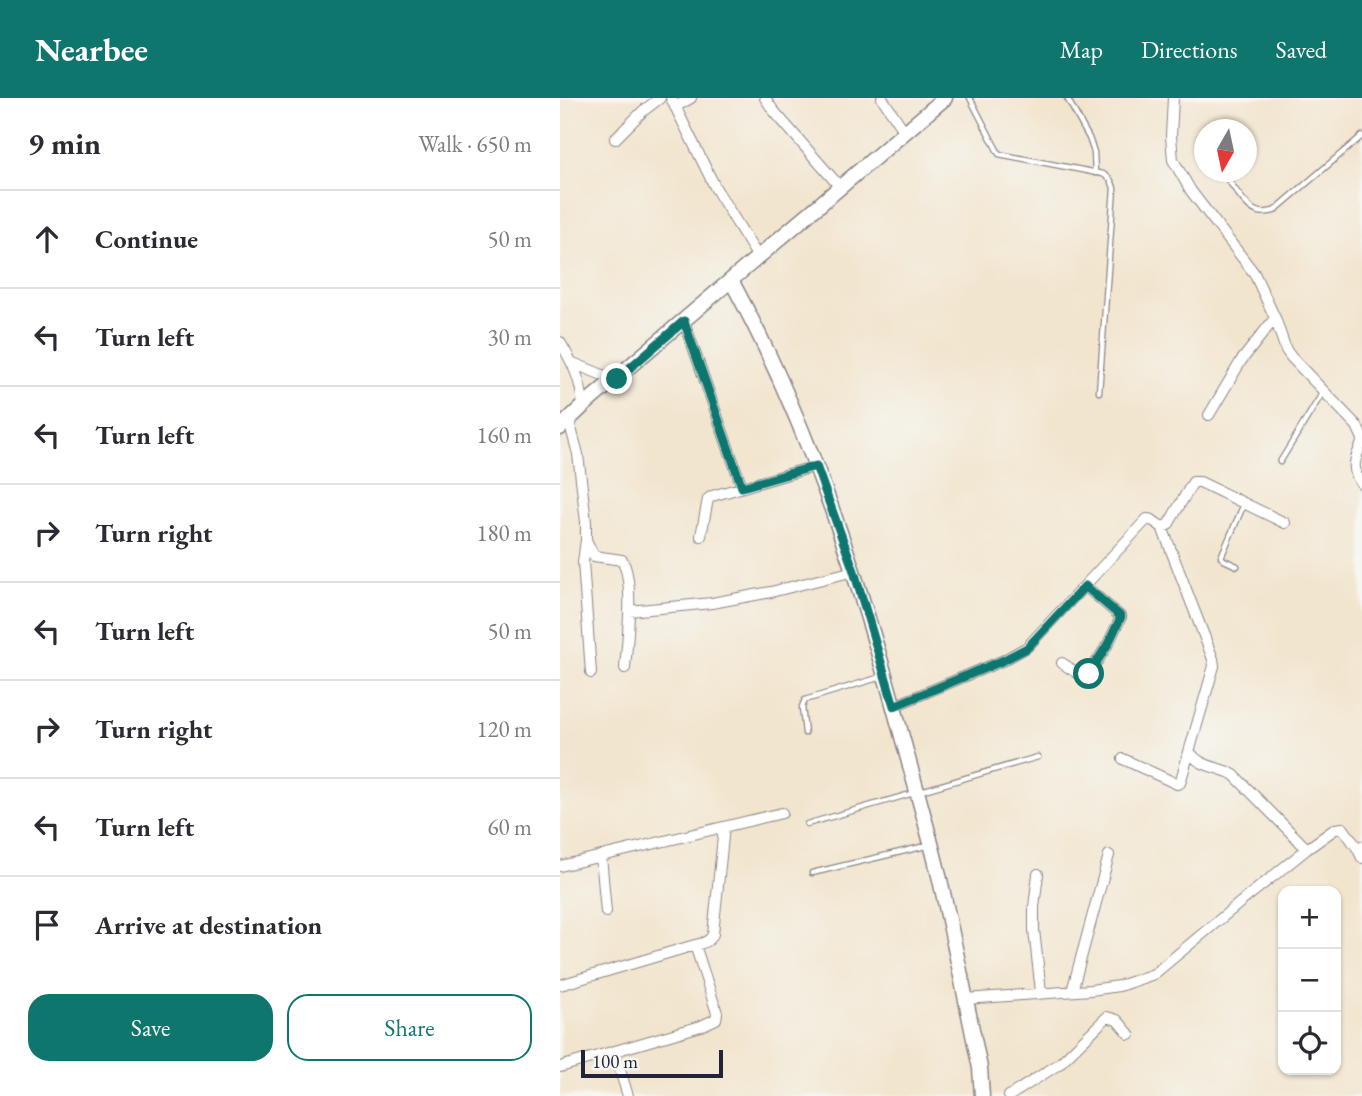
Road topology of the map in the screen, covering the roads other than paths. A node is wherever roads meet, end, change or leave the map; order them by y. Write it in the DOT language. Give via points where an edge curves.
graph roads {
  1 [pos="660,98"];
  2 [pos="691,98"];
  3 [pos="765,98"];
  4 [pos="882,98"];
  5 [pos="945,98"];
  6 [pos="970,98"];
  7 [pos="1067,98"];
  8 [pos="1173,98"];
  9 [pos="673,102"];
  10 [pos="905,132"];
  11 [pos="1362,135"];
  12 [pos="615,139"];
  13 [pos="1095,173"];
  14 [pos="1230,182"];
  15 [pos="840,187"];
  16 [pos="758,257"];
  17 [pos="730,280"];
  18 [pos="1275,318"];
  19 [pos="684,321"];
  20 [pos="560,342"];
  21 [pos="573,363"];
  22 [pos="617,379"];
  23 [pos="1324,391"];
  24 [pos="1099,392"];
  25 [pos="583,406"];
  26 [pos="1209,415"];
  27 [pos="564,425"];
  28 [pos="1362,437"];
  29 [pos="1362,443"];
  30 [pos="1280,462"];
  31 [pos="816,466"];
  32 [pos="1362,484"];
  33 [pos="742,487"];
  34 [pos="1244,503"];
  35 [pos="1285,523"];
  36 [pos="1162,527"];
  37 [pos="701,536"];
  38 [pos="586,540"];
  39 [pos="1237,566"];
  40 [pos="854,571"];
  41 [pos="1085,586"];
  42 [pos="629,611"];
  43 [pos="1062,663"];
  44 [pos="625,668"];
  45 [pos="591,673"];
  46 [pos="886,676"];
  47 [pos="894,706"];
  48 [pos="805,733"];
  49 [pos="1189,752"];
  50 [pos="1038,757"];
  51 [pos="1123,759"];
  52 [pos="917,793"];
  53 [pos="782,813"];
  54 [pos="807,824"];
  55 [pos="724,827"];
  56 [pos="931,844"];
  57 [pos="1307,849"];
  58 [pos="1361,851"];
  59 [pos="1109,855"];
  60 [pos="601,856"];
  61 [pos="560,866"];
  62 [pos="812,873"];
  63 [pos="1038,874"];
  64 [pos="606,912"];
  65 [pos="695,946"];
  66 [pos="560,985"];
  67 [pos="1072,990"];
  68 [pos="1041,992"];
  69 [pos="965,999"];
  70 [pos="1129,1034"];
  71 [pos="614,1051"];
  72 [pos="560,1067"];
  73 [pos="628,1096"];
  74 [pos="982,1096"];
  75 [pos="1009,1096"];
  1 -- 12 [label="street"];
  2 -- 9 [label="street"];
  3 -- 15 [label="street"];
  4 -- 10 [label="street"];
  5 -- 10 [label="main road"];
  6 -- 13 [label="lane" via="999,154"];
  7 -- 13 [label="lane" via="1089,138"];
  8 -- 18 [label="street" via="1172,160 1254,273"];
  9 -- 16 [label="street" via="716,189"];
  10 -- 15 [label="main road"];
  11 -- 14 [label="lane" via="1274,211 1257,212"];
  13 -- 24 [label="lane" via="1109,177 1114,188"];
  15 -- 16 [label="main road"];
  16 -- 17 [label="main road"];
  17 -- 19 [label="main road"];
  17 -- 31 [label="main road" via="759,332"];
  18 -- 23 [label="street" via="1286,350"];
  18 -- 26 [label="street" via="1241,360"];
  19 -- 22 [label="main road"];
  19 -- 33 [label="street"];
  20 -- 21 [label="street"];
  21 -- 22 [label="street"];
  21 -- 25 [label="street"];
  22 -- 25 [label="main road"];
  23 -- 28 [label="street"];
  23 -- 30 [label="lane"];
  25 -- 27 [label="main road"];
  27 -- 38 [label="street" via="578,454"];
  29 -- 32 [label="street" via="1354,465"];
  31 -- 33 [label="street"];
  31 -- 40 [label="main road"];
  33 -- 37 [label="street" via="708,499"];
  34 -- 35 [label="street"];
  34 -- 36 [label="street" via="1196,481 1168,525"];
  34 -- 39 [label="lane" via="1222,554"];
  36 -- 41 [label="street" via="1147,519"];
  36 -- 49 [label="street" via="1214,666"];
  38 -- 42 [label="street" via="594,556 625,563"];
  38 -- 45 [label="street" via="583,562"];
  40 -- 42 [label="street" via="748,597"];
  40 -- 46 [label="main road"];
  41 -- 43 [label="street" via="1121,617 1089,674 1079,674"];
  41 -- 47 [label="street" via="1027,648"];
  42 -- 44 [label="street"];
  46 -- 47 [label="main road"];
  46 -- 48 [label="lane" via="805,700"];
  47 -- 52 [label="main road"];
  49 -- 51 [label="street" via="1180,783"];
  49 -- 57 [label="street" via="1201,764 1234,775"];
  50 -- 52 [label="lane"];
  52 -- 54 [label="lane"];
  52 -- 56 [label="main road"];
  53 -- 55 [label="street"];
  55 -- 60 [label="street"];
  55 -- 65 [label="street" via="713,934"];
  56 -- 62 [label="lane"];
  56 -- 69 [label="main road"];
  57 -- 58 [label="street" via="1340,827"];
  57 -- 67 [label="street" via="1154,974 1119,986"];
  59 -- 67 [label="street"];
  60 -- 61 [label="street"];
  60 -- 64 [label="street"];
  63 -- 68 [label="street" via="1034,930"];
  65 -- 66 [label="street"];
  65 -- 71 [label="street" via="716,1019"];
  67 -- 68 [label="street"];
  68 -- 69 [label="street"];
  69 -- 74 [label="main road"];
  70 -- 75 [label="street" via="1117,1020 1107,1017 1059,1064"];
  71 -- 72 [label="street"];
  71 -- 73 [label="street"];
}
